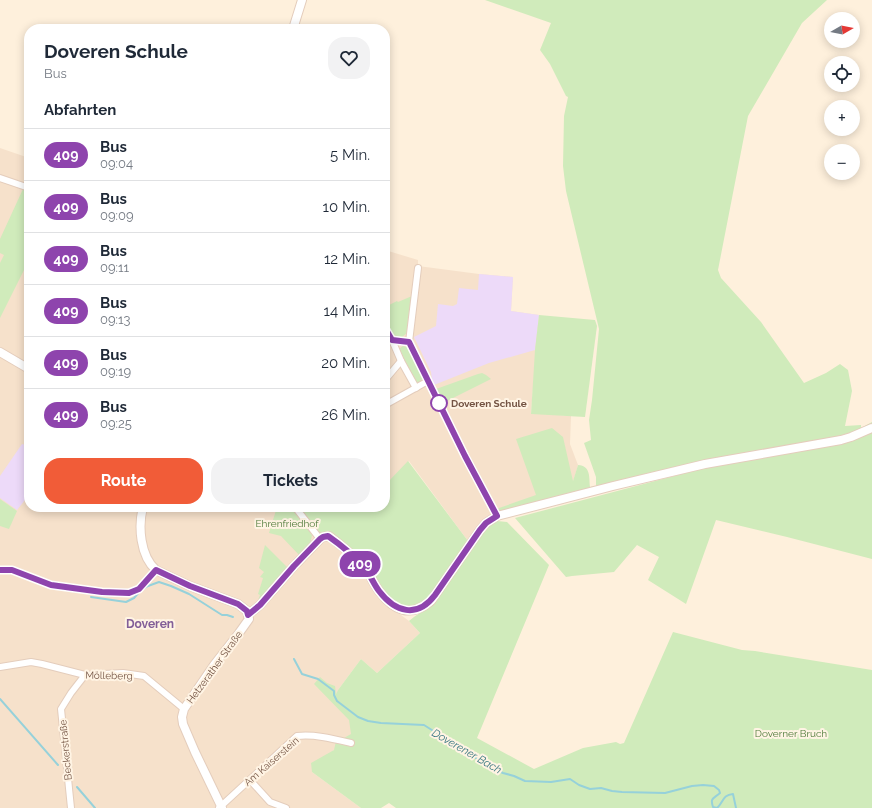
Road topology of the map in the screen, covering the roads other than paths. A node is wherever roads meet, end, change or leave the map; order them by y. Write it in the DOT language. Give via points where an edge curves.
graph roads {
  1 [pos="302,0"];
  2 [pos="295,24"];
  3 [pos="0,178"];
  4 [pos="24,186"];
  5 [pos="418,268"];
  6 [pos="390,337"];
  7 [pos="392,340"];
  8 [pos="409,342"];
  9 [pos="0,352"];
  10 [pos="401,361"];
  11 [pos="24,366"];
  12 [pos="390,374"];
  13 [pos="428,381"];
  14 [pos="416,388"];
  15 [pos="390,402"];
  16 [pos="872,428"];
  17 [pos="142,512"];
  18 [pos="299,512"];
  19 [pos="497,516"];
  20 [pos="320,539"];
  21 [pos="0,570"];
  22 [pos="156,570"];
  23 [pos="248,615"];
  24 [pos="0,667"];
  25 [pos="85,676"];
  26 [pos="184,709"];
  27 [pos="352,743"];
  28 [pos="250,780"];
  29 [pos="220,807"];
  30 [pos="71,808"];
  31 [pos="286,808"];
  1 -- 2 [label="street"];
  3 -- 4 [label="street"];
  5 -- 8 [label="street"];
  6 -- 7 [label="street"];
  7 -- 8 [label="street"];
  7 -- 10 [label="street"];
  8 -- 13 [label="street"];
  9 -- 11 [label="street"];
  10 -- 12 [label="street"];
  10 -- 14 [label="street"];
  13 -- 14 [label="street"];
  13 -- 19 [label="street"];
  14 -- 15 [label="street"];
  16 -- 19 [label="street" via="841,440 705,464"];
  17 -- 22 [label="street" via="141,542 149,562"];
  18 -- 20 [label="street"];
  19 -- 20 [label="street" via="480,530 431,601 409,611 388,601 364,568 342,545 328,536"];
  20 -- 23 [label="street"];
  21 -- 22 [label="street" via="12,570 51,585 129,593 139,589"];
  22 -- 23 [label="street" via="238,604"];
  23 -- 26 [label="street, Hetzerather Straße" via="249,619"];
  24 -- 25 [label="street, Mölleberg" via="31,662"];
  25 -- 26 [label="street, Mölleberg" via="123,673 144,676"];
  25 -- 30 [label="street, Beckerstraße" via="61,709"];
  26 -- 29 [label="street, Hetzerather Straße" via="183,724"];
  27 -- 28 [label="street, Am Kaiserstein" via="329,738 297,736"];
  28 -- 29 [label="street, Am Kaiserstein"];
  28 -- 31 [label="street" via="270,802"];
}
